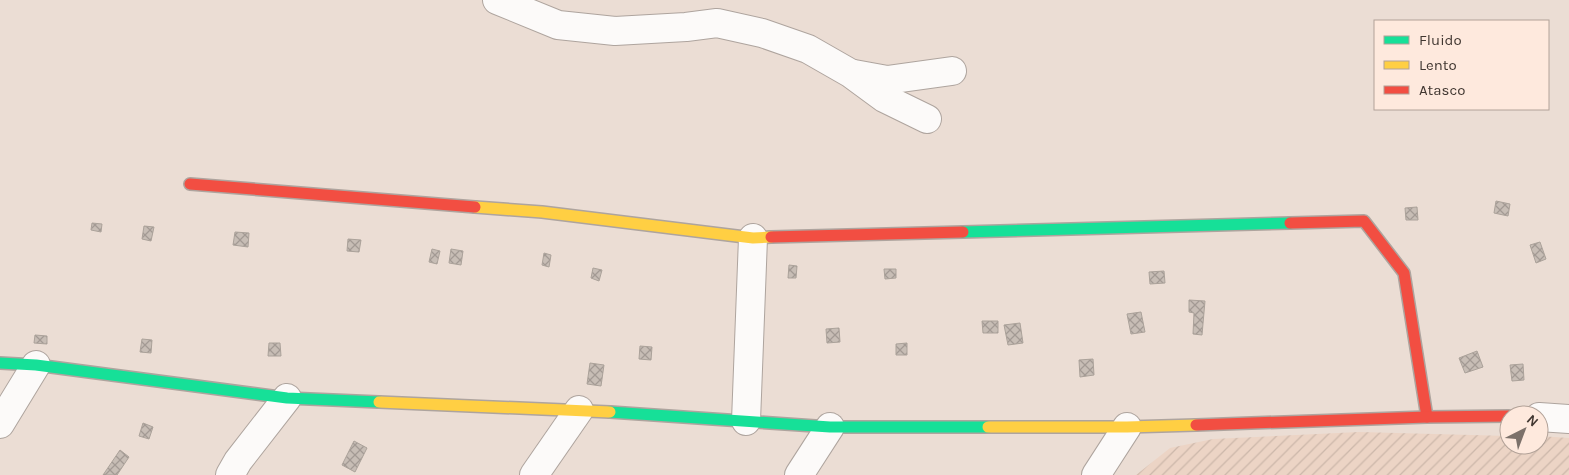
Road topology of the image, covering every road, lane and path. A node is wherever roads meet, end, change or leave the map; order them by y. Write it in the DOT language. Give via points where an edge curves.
graph roads {
  1 [pos="496,0"];
  2 [pos="952,71"];
  3 [pos="850,74"];
  4 [pos="927,118"];
  5 [pos="190,184"];
  6 [pos="753,238"];
  7 [pos="0,363"];
  8 [pos="36,366"];
  9 [pos="287,398"];
  10 [pos="579,410"];
  11 [pos="1499,416"];
  12 [pos="1427,417"];
  13 [pos="1549,418"];
  14 [pos="1569,419"];
  15 [pos="746,421"];
  16 [pos="0,424"];
  17 [pos="830,427"];
  18 [pos="1127,427"];
  19 [pos="230,475"];
  20 [pos="534,475"];
  21 [pos="799,475"];
  22 [pos="1096,475"];
  1 -- 3 [label="street" via="558,25 615,31 686,28 717,23 762,32 808,49"];
  2 -- 3 [label="street" via="887,80"];
  3 -- 4 [label="street" via="884,98"];
  5 -- 6 [label="street" via="542,212"];
  6 -- 12 [label="street" via="1364,221 1404,273"];
  6 -- 15 [label="street"];
  7 -- 8 [label="street"];
  8 -- 9 [label="street"];
  8 -- 16 [label="street"];
  9 -- 10 [label="street"];
  9 -- 19 [label="street"];
  10 -- 15 [label="street"];
  10 -- 20 [label="street"];
  11 -- 12 [label="street"];
  12 -- 18 [label="street"];
  13 -- 14 [label="street"];
  15 -- 17 [label="street"];
  17 -- 18 [label="street"];
  17 -- 21 [label="street"];
  18 -- 22 [label="street"];
}
